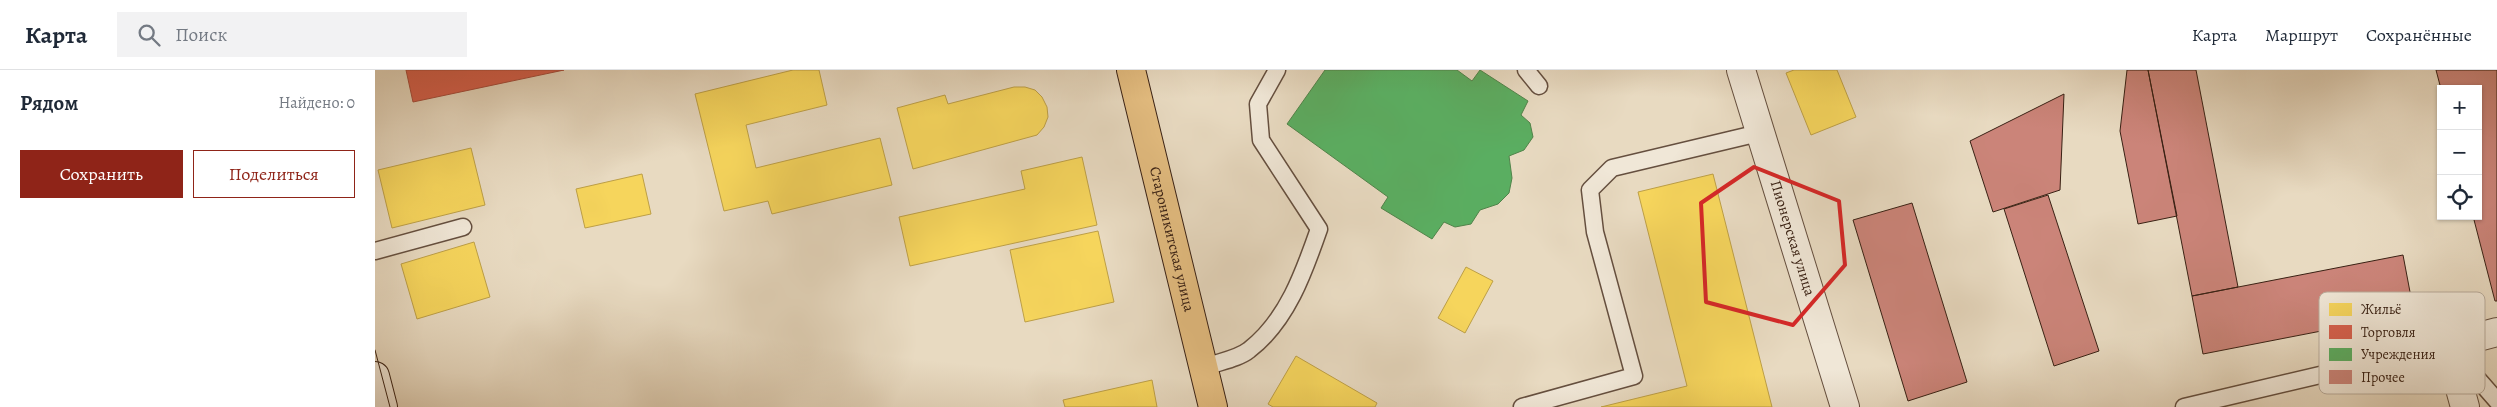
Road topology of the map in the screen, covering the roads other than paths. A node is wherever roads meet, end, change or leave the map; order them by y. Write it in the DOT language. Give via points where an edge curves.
graph roads {
  1 [pos="1131,70"];
  2 [pos="1277,70"];
  3 [pos="1526,70"];
  4 [pos="1741,70"];
  5 [pos="1539,86"];
  6 [pos="1759,132"];
  7 [pos="463,227"];
  8 [pos="375,251"];
  9 [pos="1203,368"];
  10 [pos="2319,375"];
  11 [pos="375,376"];
  12 [pos="2485,387"];
  13 [pos="2461,394"];
  14 [pos="2497,401"];
  15 [pos="383,407"];
  16 [pos="1213,407"];
  17 [pos="1522,407"];
  18 [pos="1845,407"];
  19 [pos="2184,407"];
  20 [pos="2465,407"];
  1 -- 9 [label="main road, Староникитская улица"];
  2 -- 9 [label="lane" via="1258,104 1261,140 1319,228 1303,275 1278,319 1249,350"];
  3 -- 5 [label="lane"];
  4 -- 6 [label="street, Пионерская улица"];
  6 -- 17 [label="lane" via="1612,168 1590,190 1595,232 1634,376"];
  6 -- 18 [label="street, Пионерская улица"];
  7 -- 8 [label="lane"];
  9 -- 16 [label="main road, Староникитская улица"];
  10 -- 19 [label="lane"];
  11 -- 15 [label="street"];
  12 -- 14 [label="lane"];
  13 -- 20 [label="street"];
}
